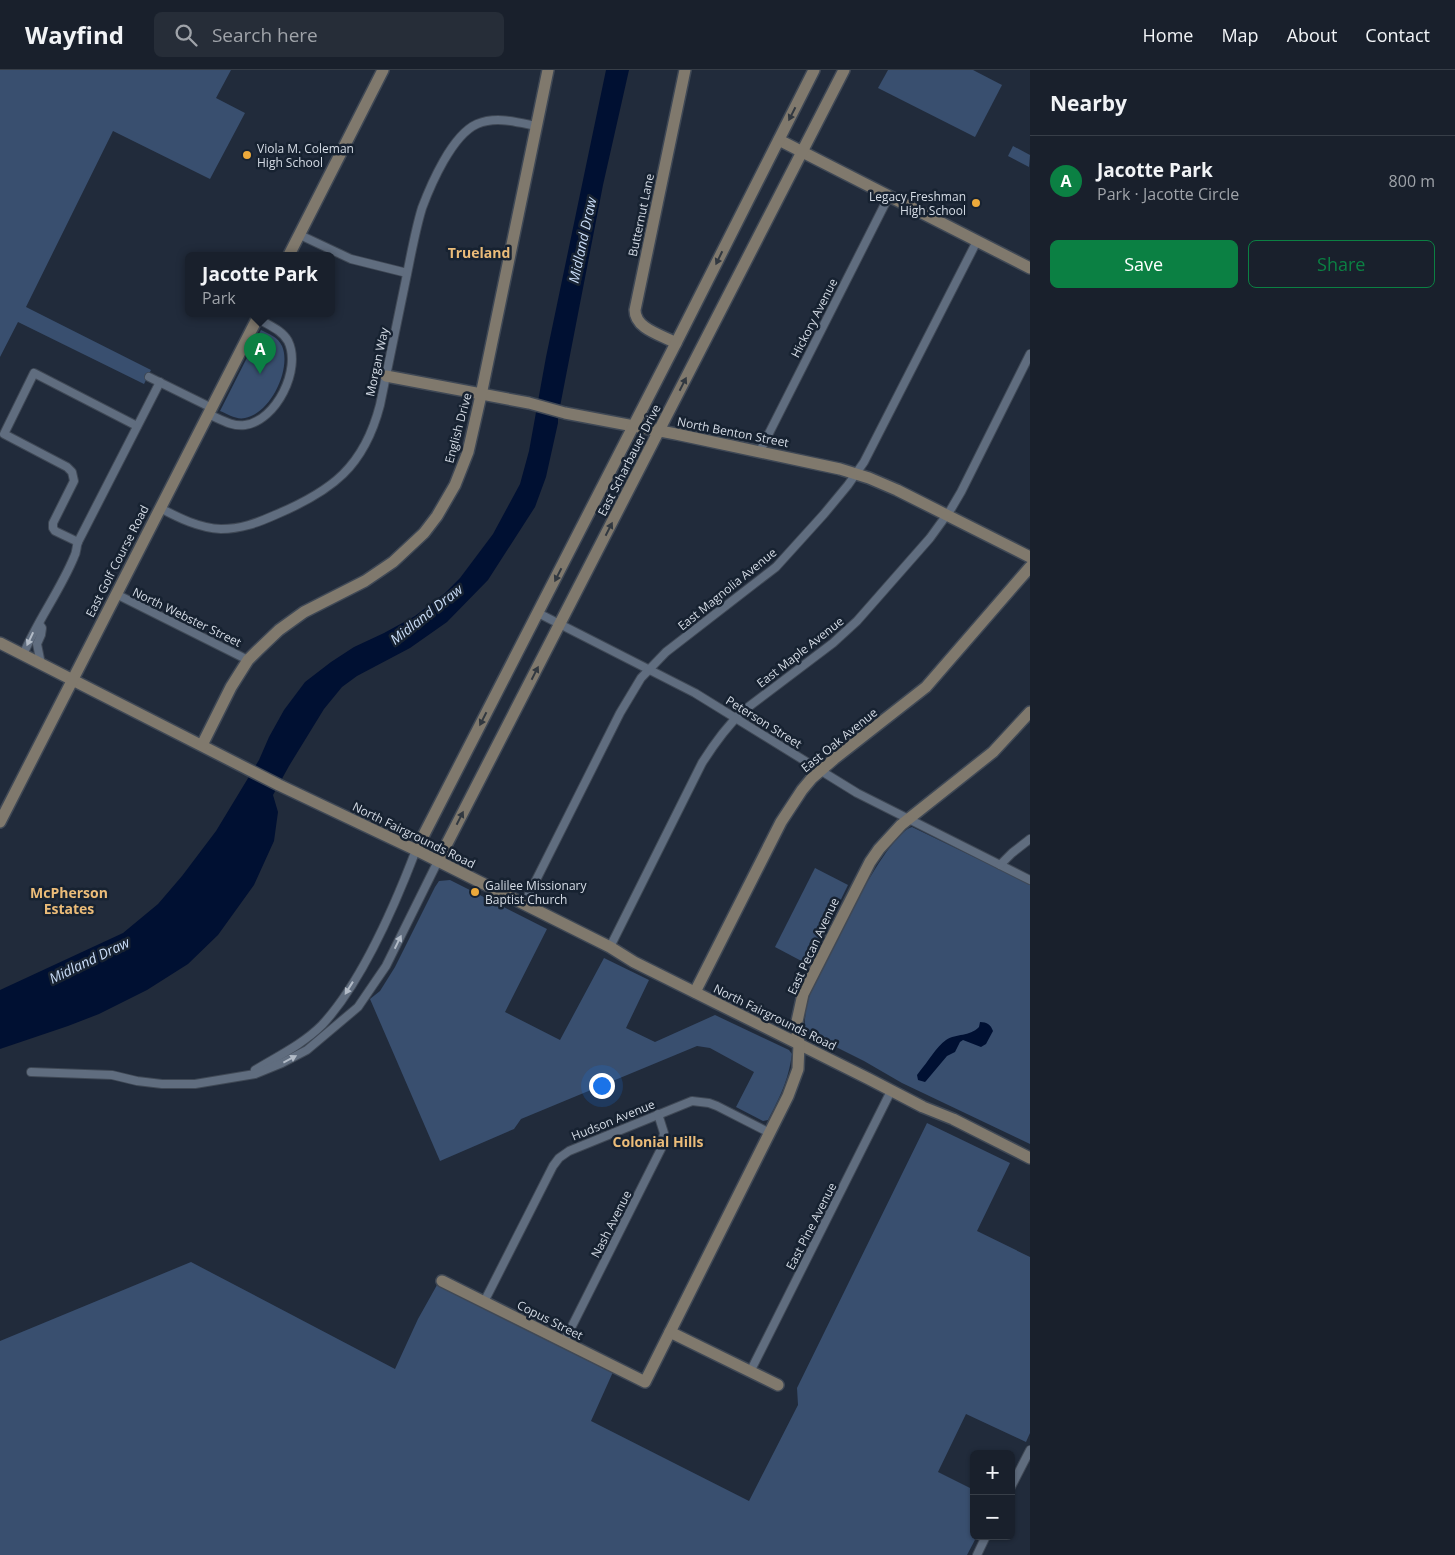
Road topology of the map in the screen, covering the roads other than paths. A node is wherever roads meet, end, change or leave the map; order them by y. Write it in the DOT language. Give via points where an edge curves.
graph roads {
  1 [pos="548,70"];
  2 [pos="685,70"];
  3 [pos="814,70"];
  4 [pos="844,70"];
  5 [pos="380,71"];
  6 [pos="536,126"];
  7 [pos="779,140"];
  8 [pos="802,153"];
  9 [pos="888,196"];
  10 [pos="300,235"];
  11 [pos="977,241"];
  12 [pos="291,252"];
  13 [pos="1030,268"];
  14 [pos="407,273"];
  15 [pos="257,317"];
  16 [pos="261,317"];
  17 [pos="676,343"];
  18 [pos="1030,354"];
  19 [pos="386,376"];
  20 [pos="149,377"];
  21 [pos="160,382"];
  22 [pos="481,395"];
  23 [pos="210,411"];
  24 [pos="137,426"];
  25 [pos="634,426"];
  26 [pos="659,431"];
  27 [pos="760,451"];
  28 [pos="856,473"];
  29 [pos="160,508"];
  30 [pos="946,515"];
  31 [pos="78,542"];
  32 [pos="1030,557"];
  33 [pos="1030,567"];
  34 [pos="116,594"];
  35 [pos="538,614"];
  36 [pos="39,624"];
  37 [pos="560,624"];
  38 [pos="0,643"];
  39 [pos="23,655"];
  40 [pos="248,660"];
  41 [pos="40,664"];
  42 [pos="649,669"];
  43 [pos="72,680"];
  44 [pos="1030,712"];
  45 [pos="736,717"];
  46 [pos="202,745"];
  47 [pos="821,771"];
  48 [pos="908,820"];
  49 [pos="0,822"];
  50 [pos="1030,839"];
  51 [pos="416,850"];
  52 [pos="438,861"];
  53 [pos="1000,865"];
  54 [pos="1030,880"];
  55 [pos="524,904"];
  56 [pos="610,947"];
  57 [pos="695,992"];
  58 [pos="799,1044"];
  59 [pos="31,1072"];
  60 [pos="245,1076"];
  61 [pos="891,1091"];
  62 [pos="658,1114"];
  63 [pos="770,1134"];
  64 [pos="1030,1158"];
  65 [pos="442,1281"];
  66 [pos="484,1302"];
  67 [pos="670,1332"];
  68 [pos="564,1342"];
  69 [pos="750,1372"];
  70 [pos="645,1382"];
  71 [pos="778,1385"];
  72 [pos="1030,1450"];
  73 [pos="1015,1479"];
  74 [pos="984,1540"];
  75 [pos="977,1555"];
  1 -- 6 [label="street, English Drive"];
  2 -- 17 [label="street, Butternut Lane" via="635,310 640,324"];
  3 -- 7 [label="street, East Scharbauer Drive, one-way"];
  4 -- 8 [label="street, East Scharbauer Drive"];
  5 -- 10 [label="street"];
  6 -- 14 [label="street, Morgan Way" via="505,120 487,121 476,124 458,138 423,208"];
  6 -- 22 [label="street, English Drive"];
  7 -- 8 [label="street"];
  7 -- 17 [label="street, East Scharbauer Drive, one-way"];
  8 -- 9 [label="street"];
  26 -- 8 [label="street, East Scharbauer Drive, one-way"];
  9 -- 11 [label="street"];
  9 -- 27 [label="street, Hickory Avenue"];
  10 -- 12 [label="street"];
  10 -- 14 [label="street" via="351,259"];
  11 -- 13 [label="street"];
  11 -- 28 [label="street, East Magnolia Avenue"];
  14 -- 19 [label="street, Morgan Way"];
  15 -- 23 [label="street, East Golf Course Road"];
  16 -- 23 [label="street" via="278,330 289,344 291,360 286,386 275,404 251,424 236,425"];
  17 -- 25 [label="street, East Scharbauer Drive"];
  18 -- 30 [label="street, East Maple Avenue" via="961,492"];
  19 -- 22 [label="street, North Benton Street"];
  19 -- 29 [label="street, Morgan Way" via="378,413 366,445 347,470 322,492 239,528 214,528 192,523"];
  20 -- 21 [label="street"];
  21 -- 23 [label="street"];
  21 -- 24 [label="street"];
  22 -- 25 [label="street, North Benton Street"];
  22 -- 40 [label="street, English Drive" via="459,478 424,533 386,568 293,620"];
  23 -- 29 [label="street, East Golf Course Road"];
  24 -- 31 [label="street"];
  24 -- 31 [label="street" via="34,373 4,434 72,472 74,481 53,528"];
  25 -- 26 [label="street, North Benton Street"];
  25 -- 35 [label="street, East Scharbauer Drive, one-way"];
  26 -- 27 [label="street, North Benton Street"];
  37 -- 26 [label="street, East Scharbauer Drive, one-way"];
  27 -- 28 [label="street, North Benton Street"];
  28 -- 30 [label="street, North Benton Street"];
  28 -- 42 [label="street, East Magnolia Avenue" via="794,549 772,570 683,638"];
  29 -- 34 [label="street, East Golf Course Road"];
  30 -- 32 [label="street, North Benton Street"];
  30 -- 45 [label="street, East Maple Avenue" via="852,626"];
  31 -- 36 [label="street" via="74,557"];
  33 -- 47 [label="street, East Oak Avenue" via="926,687"];
  34 -- 40 [label="street, North Webster Street"];
  34 -- 43 [label="street, East Golf Course Road"];
  35 -- 37 [label="street, Peterson Street"];
  35 -- 51 [label="street, East Scharbauer Drive, one-way"];
  36 -- 39 [label="street, one-way"];
  36 -- 41 [label="street" via="42,628 37,644"];
  37 -- 42 [label="street, Peterson Street"];
  52 -- 37 [label="street, East Scharbauer Drive, one-way"];
  38 -- 39 [label="street, North Fairgrounds Road"];
  39 -- 41 [label="street, North Fairgrounds Road"];
  40 -- 46 [label="street, English Drive"];
  41 -- 43 [label="street, North Fairgrounds Road"];
  42 -- 45 [label="street, Peterson Street"];
  42 -- 55 [label="street, East Magnolia Avenue" via="627,699"];
  43 -- 46 [label="street, North Fairgrounds Road"];
  43 -- 49 [label="street, East Golf Course Road"];
  44 -- 48 [label="street, East Pecan Avenue" via="993,752"];
  45 -- 47 [label="street, Peterson Street"];
  45 -- 56 [label="street, East Maple Avenue" via="702,763"];
  46 -- 51 [label="street, North Fairgrounds Road"];
  47 -- 48 [label="street, Peterson Street"];
  47 -- 57 [label="street, East Oak Avenue" via="802,790 784,816"];
  48 -- 53 [label="street, Peterson Street"];
  48 -- 58 [label="street, East Pecan Avenue" via="879,849 865,870 808,984 800,1003"];
  50 -- 53 [label="street"];
  51 -- 52 [label="street, North Fairgrounds Road"];
  51 -- 60 [label="street, one-way" via="376,940 346,993 322,1025 299,1044"];
  52 -- 55 [label="street, North Fairgrounds Road"];
  60 -- 52 [label="street, one-way" via="282,1063 306,1050 358,1007 386,966"];
  53 -- 54 [label="street, Peterson Street"];
  55 -- 56 [label="street, North Fairgrounds Road"];
  56 -- 57 [label="street, North Fairgrounds Road"];
  57 -- 58 [label="street, North Fairgrounds Road"];
  58 -- 61 [label="street, North Fairgrounds Road"];
  58 -- 63 [label="street, East Pecan Avenue" via="795,1080"];
  59 -- 60 [label="street" via="112,1075 170,1084 195,1084"];
  61 -- 64 [label="street, North Fairgrounds Road"];
  61 -- 69 [label="street, East Pine Avenue"];
  62 -- 63 [label="street, Hudson Avenue" via="686,1102 699,1102 717,1106"];
  62 -- 66 [label="street, Hudson Avenue" via="571,1150 557,1160"];
  62 -- 68 [label="street, Nash Avenue" via="664,1133 661,1150"];
  63 -- 67 [label="street, East Pecan Avenue"];
  65 -- 66 [label="street, Copus Street"];
  66 -- 68 [label="street, Copus Street"];
  67 -- 69 [label="street"];
  67 -- 70 [label="street, East Pecan Avenue"];
  68 -- 70 [label="street, Copus Street"];
  69 -- 71 [label="street"];
  72 -- 73 [label="street"];
  74 -- 75 [label="street"];
}
